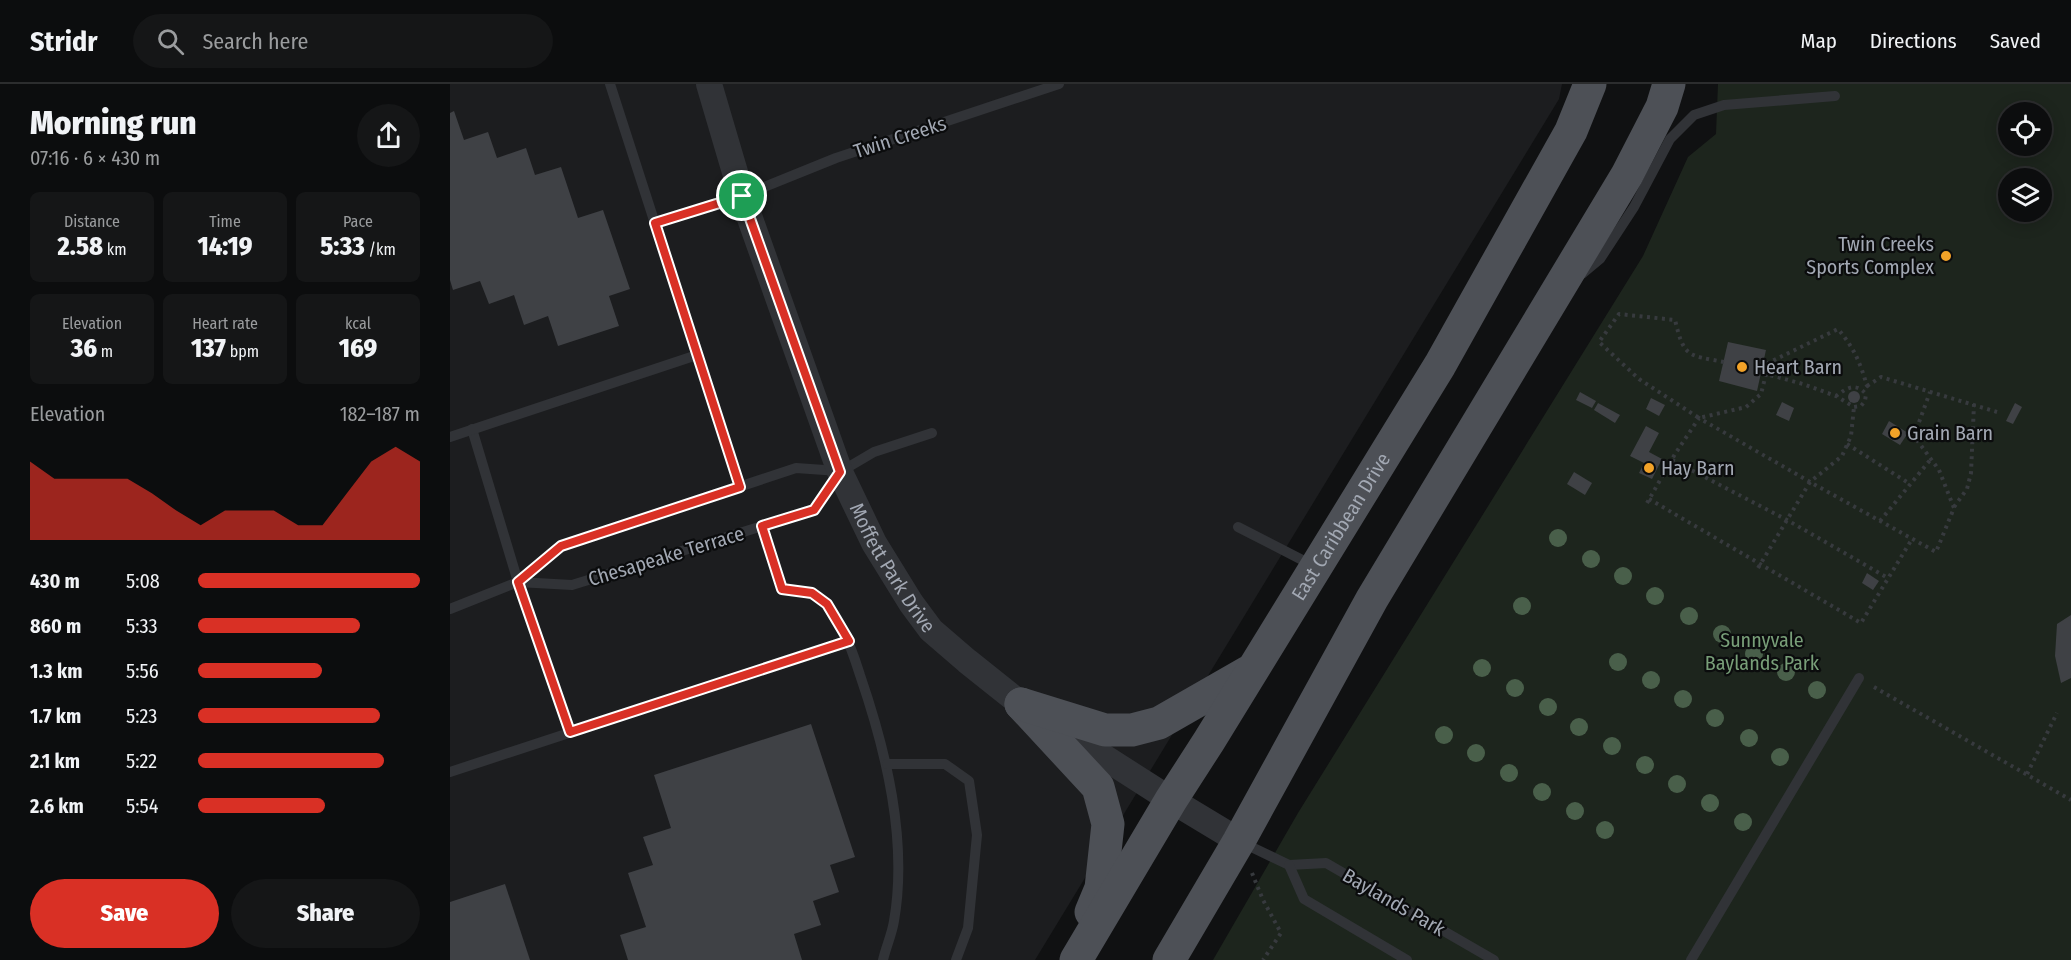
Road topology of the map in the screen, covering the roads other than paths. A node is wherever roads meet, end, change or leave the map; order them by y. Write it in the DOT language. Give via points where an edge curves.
graph roads {
  1 [pos="610,84"];
  2 [pos="709,84"];
  3 [pos="1059,84"];
  4 [pos="1590,84"];
  5 [pos="1669,84"];
  6 [pos="1835,96"];
  7 [pos="742,196"];
  8 [pos="655,223"];
  9 [pos="1556,295"];
  10 [pos="697,355"];
  11 [pos="472,429"];
  12 [pos="932,433"];
  13 [pos="450,437"];
  14 [pos="840,472"];
  15 [pos="740,487"];
  16 [pos="762,526"];
  17 [pos="1238,527"];
  18 [pos="1315,567"];
  19 [pos="518,582"];
  20 [pos="450,609"];
  21 [pos="849,641"];
  22 [pos="1253,670"];
  23 [pos="1858,678"];
  24 [pos="1021,704"];
  25 [pos="570,732"];
  26 [pos="887,764"];
  27 [pos="450,772"];
  28 [pos="1171,800"];
  29 [pos="1239,841"];
  30 [pos="1289,866"];
  31 [pos="883,960"];
  32 [pos="956,960"];
  33 [pos="1070,960"];
  34 [pos="1076,960"];
  35 [pos="1169,960"];
  36 [pos="1407,960"];
  37 [pos="1494,960"];
  38 [pos="1691,960"];
  1 -- 8 [label="lane"];
  2 -- 7 [label="street, Moffett Park Drive"];
  3 -- 7 [label="lane, Twin Creeks" via="837,158"];
  4 -- 18 [label="main road, East Caribbean Drive" via="1571,131 1446,355"];
  5 -- 9 [label="main road" via="1662,107 1627,175"];
  6 -- 9 [label="lane" via="1724,105 1694,115 1670,139 1634,207 1600,259"];
  7 -- 8 [label="lane, Twin Creeks"];
  7 -- 14 [label="street, Moffett Park Drive"];
  8 -- 10 [label="lane"];
  9 -- 29 [label="main road" via="1372,599"];
  10 -- 11 [label="lane"];
  10 -- 15 [label="lane"];
  11 -- 13 [label="lane"];
  11 -- 19 [label="lane"];
  12 -- 14 [label="lane" via="874,452"];
  14 -- 15 [label="lane, Chesapeake Terrace" via="796,468"];
  14 -- 16 [label="lane, Chesapeake Terrace" via="814,510"];
  14 -- 24 [label="street, Moffett Park Drive" via="874,543 931,630"];
  15 -- 19 [label="lane, Chesapeake Terrace" via="561,546"];
  16 -- 19 [label="lane, Chesapeake Terrace" via="572,585"];
  16 -- 21 [label="lane" via="782,589 812,593 827,604"];
  17 -- 18 [label="lane"];
  18 -- 22 [label="main road, East Caribbean Drive"];
  19 -- 20 [label="lane, Chesapeake Terrace"];
  19 -- 25 [label="lane"];
  21 -- 25 [label="lane"];
  21 -- 26 [label="lane"];
  22 -- 24 [label="main road" via="1159,723 1132,730 1105,730"];
  22 -- 28 [label="main road, East Caribbean Drive"];
  23 -- 38 [label="lane"];
  24 -- 28 [label="street, Moffett Park Drive"];
  24 -- 33 [label="main road" via="1098,787 1108,824 1101,888"];
  25 -- 27 [label="lane"];
  26 -- 31 [label="lane" via="897,873 894,921"];
  26 -- 32 [label="lane" via="945,764 969,781 978,835 968,928"];
  28 -- 29 [label="street, Moffett Park Drive"];
  28 -- 34 [label="main road, East Caribbean Drive"];
  29 -- 30 [label="lane"];
  29 -- 35 [label="main road"];
  30 -- 36 [label="lane" via="1304,899"];
  30 -- 37 [label="lane, Baylands Park" via="1326,863"];
}
